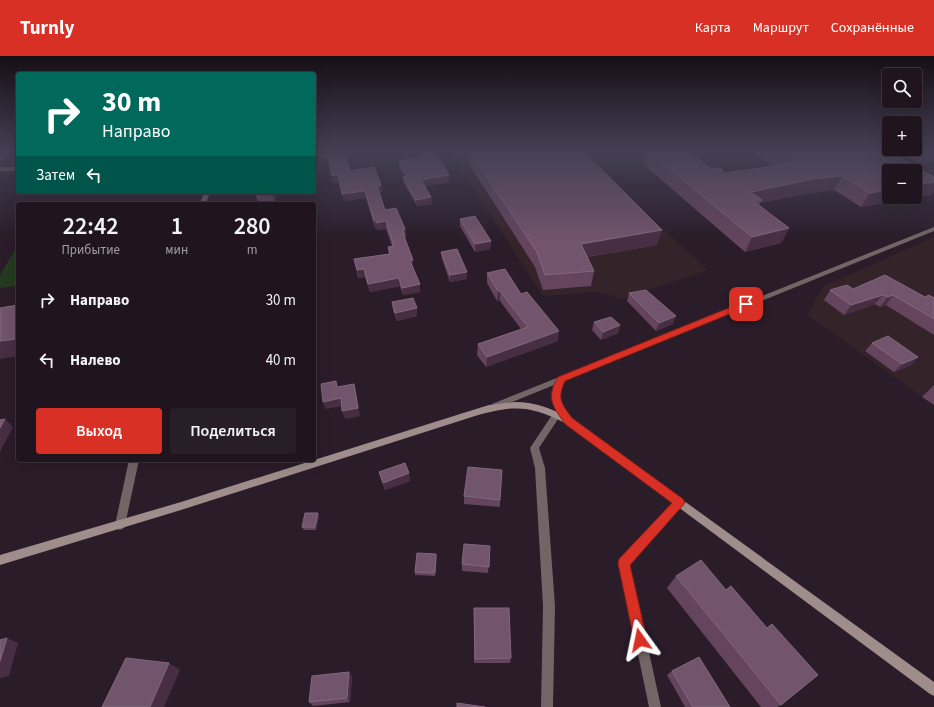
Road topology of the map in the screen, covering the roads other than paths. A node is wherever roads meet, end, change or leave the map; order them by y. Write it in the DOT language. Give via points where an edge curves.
graph roads {
  1 [pos="934,229"];
  2 [pos="561,379"];
  3 [pos="495,406"];
  4 [pos="557,414"];
  5 [pos="568,421"];
  6 [pos="134,462"];
  7 [pos="679,503"];
  8 [pos="120,525"];
  9 [pos="0,560"];
  10 [pos="934,690"];
  11 [pos="547,707"];
  12 [pos="654,707"];
  1 -- 2 [label="street"];
  2 -- 3 [label="street"];
  2 -- 5 [label="street" via="555,397 558,407"];
  3 -- 4 [label="main road" via="522,404"];
  3 -- 8 [label="main road"];
  4 -- 5 [label="main road"];
  4 -- 11 [label="street" via="534,448 540,468 549,606"];
  5 -- 7 [label="main road"];
  6 -- 8 [label="street"];
  7 -- 10 [label="main road"];
  7 -- 12 [label="street" via="624,563"];
  8 -- 9 [label="main road"];
}
